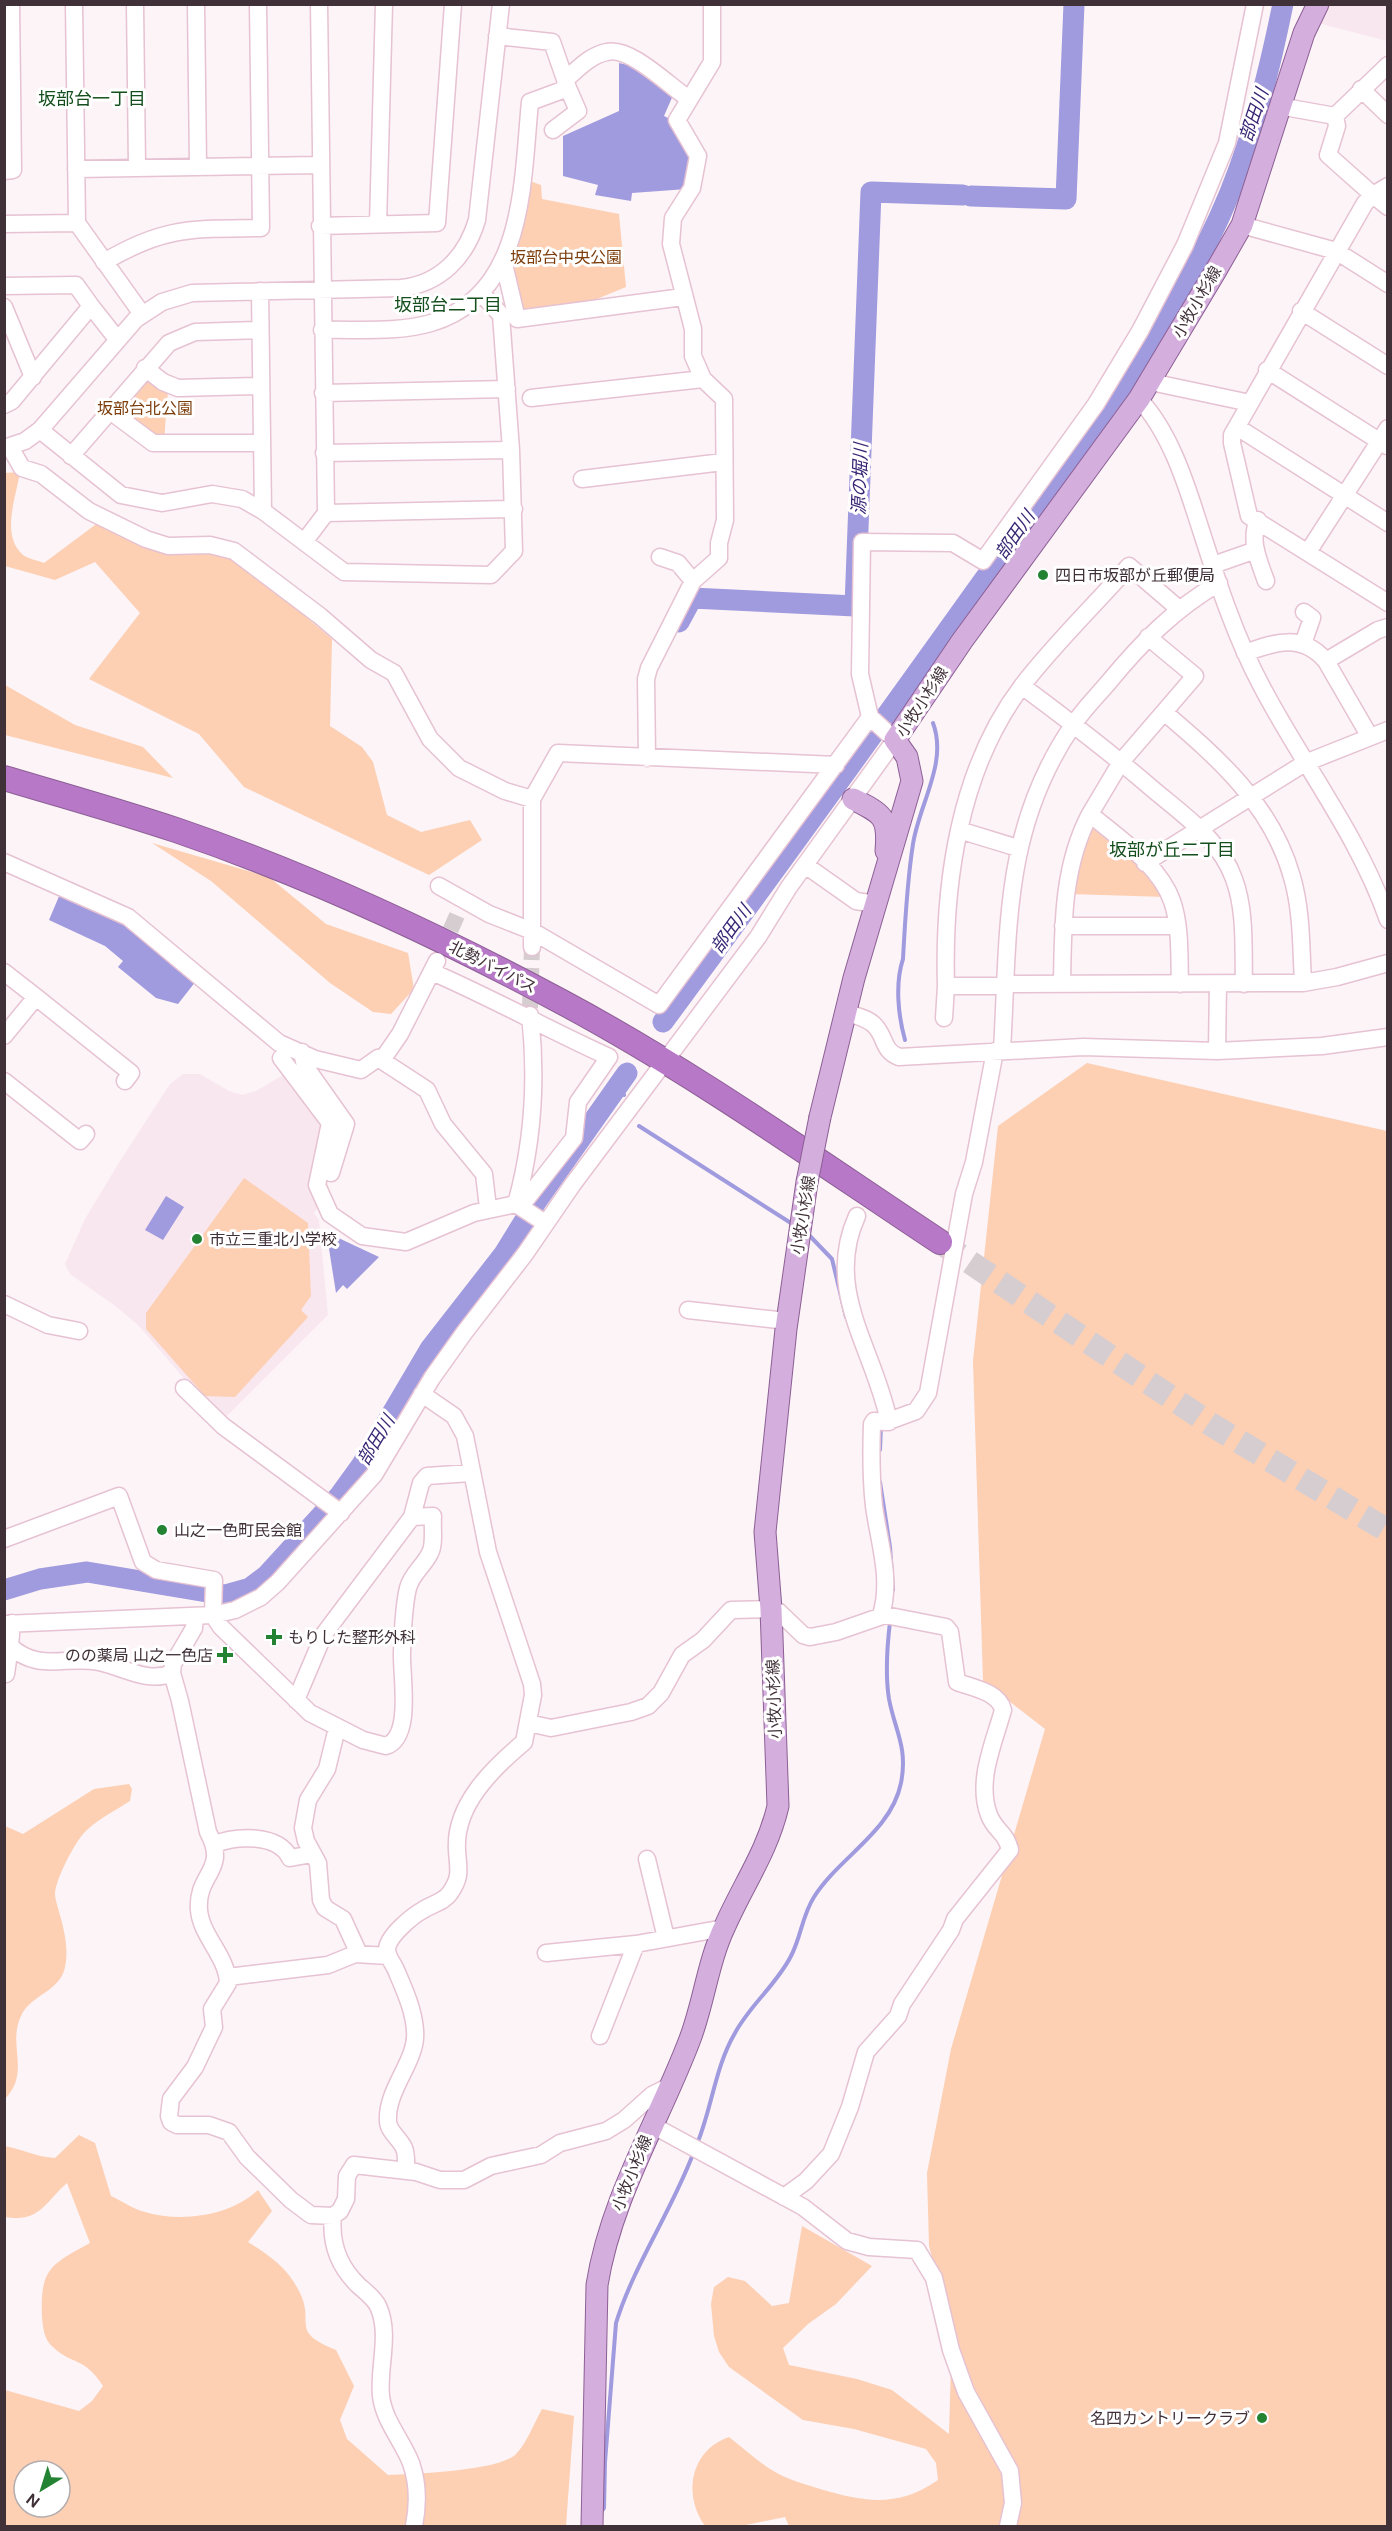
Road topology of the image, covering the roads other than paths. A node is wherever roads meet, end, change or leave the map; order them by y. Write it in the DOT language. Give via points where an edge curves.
graph roads {
  1 [pos="11,4"];
  2 [pos="74,4"];
  3 [pos="135,4"];
  4 [pos="196,4"];
  5 [pos="258,4"];
  6 [pos="319,4"];
  7 [pos="384,4"];
  8 [pos="453,4"];
  9 [pos="501,4"];
  10 [pos="712,4"];
  11 [pos="1255,4"];
  12 [pos="1318,4"];
  13 [pos="497,36"];
  14 [pos="1388,65"];
  15 [pos="567,84"];
  16 [pos="1361,89"];
  17 [pos="689,99"];
  18 [pos="1279,106"];
  19 [pos="1388,114"];
  20 [pos="1335,116"];
  21 [pos="553,130"];
  22 [pos="320,165"];
  23 [pos="198,166"];
  24 [pos="261,166"];
  25 [pos="137,167"];
  26 [pos="76,169"];
  27 [pos="4,171"];
  28 [pos="1388,186"];
  29 [pos="1373,195"];
  30 [pos="1388,207"];
  31 [pos="77,222"];
  32 [pos="4,224"];
  33 [pos="378,224"];
  34 [pos="1242,225"];
  35 [pos="320,226"];
  36 [pos="1336,251"];
  37 [pos="104,262"];
  38 [pos="501,265"];
  39 [pos="1388,284"];
  40 [pos="4,286"];
  41 [pos="260,291"];
  42 [pos="322,291"];
  43 [pos="481,293"];
  44 [pos="683,297"];
  45 [pos="91,306"];
  46 [pos="4,307"];
  47 [pos="1301,311"];
  48 [pos="142,314"];
  49 [pos="260,330"];
  50 [pos="322,330"];
  51 [pos="117,339"];
  52 [pos="1388,366"];
  53 [pos="146,368"];
  54 [pos="1267,370"];
  55 [pos="33,377"];
  56 [pos="703,379"];
  57 [pos="261,386"];
  58 [pos="507,389"];
  59 [pos="1145,391"];
  60 [pos="323,393"];
  61 [pos="531,398"];
  62 [pos="1250,403"];
  63 [pos="4,405"];
  64 [pos="110,411"];
  65 [pos="1237,427"];
  66 [pos="40,430"];
  67 [pos="1385,438"];
  68 [pos="261,443"];
  69 [pos="7,448"];
  70 [pos="511,450"];
  71 [pos="324,453"];
  72 [pos="71,456"];
  73 [pos="723,462"];
  74 [pos="582,479"];
  75 [pos="1344,495"];
  76 [pos="514,509"];
  77 [pos="263,511"];
  78 [pos="326,513"];
  79 [pos="1258,520"];
  80 [pos="1388,523"];
  81 [pos="304,542"];
  82 [pos="1256,550"];
  83 [pos="1308,552"];
  84 [pos="660,557"];
  85 [pos="1213,565"];
  86 [pos="693,581"];
  87 [pos="1266,581"];
  88 [pos="1219,583"];
  89 [pos="1388,603"];
  90 [pos="1179,609"];
  91 [pos="1304,612"];
  92 [pos="1388,627"];
  93 [pos="1148,637"];
  94 [pos="1303,644"];
  95 [pos="1245,653"];
  96 [pos="1326,661"];
  97 [pos="1022,686"];
  98 [pos="1164,712"];
  99 [pos="1073,724"];
  100 [pos="882,728"];
  101 [pos="1388,730"];
  102 [pos="1370,737"];
  103 [pos="647,758"];
  104 [pos="1121,762"];
  105 [pos="1305,763"];
  106 [pos="836,765"];
  107 [pos="4,778"];
  108 [pos="1252,798"];
  109 [pos="532,799"];
  110 [pos="853,799"];
  111 [pos="1090,814"];
  112 [pos="1200,829"];
  113 [pos="959,830"];
  114 [pos="1018,848"];
  115 [pos="4,862"];
  116 [pos="1145,863"];
  117 [pos="805,865"];
  118 [pos="884,879"];
  119 [pos="439,886"];
  120 [pos="876,904"];
  121 [pos="1387,915"];
  122 [pos="1063,926"];
  123 [pos="1177,926"];
  124 [pos="532,939"];
  125 [pos="1388,963"];
  126 [pos="4,972"];
  127 [pos="1303,982"];
  128 [pos="1062,984"];
  129 [pos="1180,984"];
  130 [pos="1218,984"];
  131 [pos="1244,984"];
  132 [pos="1006,985"];
  133 [pos="946,986"];
  134 [pos="36,996"];
  135 [pos="845,1012"];
  136 [pos="530,1015"];
  137 [pos="944,1018"];
  138 [pos="4,1036"];
  139 [pos="1388,1036"];
  140 [pos="999,1050"];
  141 [pos="1217,1051"];
  142 [pos="302,1052"];
  143 [pos="281,1058"];
  144 [pos="382,1060"];
  145 [pos="665,1062"];
  146 [pos="4,1081"];
  147 [pos="125,1082"];
  148 [pos="86,1134"];
  149 [pos="520,1206"];
  150 [pos="488,1208"];
  151 [pos="857,1216"];
  152 [pos="542,1220"];
  153 [pos="340,1223"];
  154 [pos="940,1242"];
  155 [pos="4,1305"];
  156 [pos="688,1310"];
  157 [pos="787,1321"];
  158 [pos="79,1331"];
  159 [pos="184,1388"];
  160 [pos="422,1394"];
  161 [pos="883,1422"];
  162 [pos="471,1473"];
  163 [pos="334,1507"];
  164 [pos="412,1517"];
  165 [pos="4,1539"];
  166 [pos="213,1600"];
  167 [pos="771,1609"];
  168 [pos="195,1616"];
  169 [pos="887,1616"];
  170 [pos="8,1624"];
  171 [pos="10,1646"];
  172 [pos="172,1673"];
  173 [pos="6,1674"];
  174 [pos="296,1700"];
  175 [pos="528,1723"];
  176 [pos="337,1728"];
  177 [pos="214,1844"];
  178 [pos="312,1854"];
  179 [pos="647,1859"];
  180 [pos="724,1928"];
  181 [pos="666,1938"];
  182 [pos="636,1944"];
  183 [pos="546,1953"];
  184 [pos="359,1954"];
  185 [pos="388,1956"];
  186 [pos="228,1977"];
  187 [pos="600,2036"];
  188 [pos="670,2086"];
  189 [pos="652,2125"];
  190 [pos="406,2170"];
  191 [pos="784,2197"];
  192 [pos="333,2216"];
  193 [pos="592,2518"];
  194 [pos="414,2526"];
  195 [pos="1008,2526"];
  1 -- 27 [label="street" via="13,170"];
  2 -- 26 [label="street"];
  3 -- 25 [label="street"];
  4 -- 23 [label="street"];
  5 -- 24 [label="street"];
  6 -- 22 [label="street"];
  7 -- 33 [label="street"];
  8 -- 33 [label="street" via="437,223"];
  9 -- 13 [label="street"];
  10 -- 17 [label="street" via="712,62"];
  11 -- 100 [label="street" via="1227,143 1213,183 1140,331 1055,464 983,561 953,543 862,542 860,674"];
  12 -- 18 [label="main road, 小牧小杉線"];
  13 -- 15 [label="street" via="552,42"];
  13 -- 42 [label="street" via="477,220 462,254 447,270 413,287"];
  14 -- 16 [label="street"];
  15 -- 17 [label="street" via="587,61 608,51 638,59"];
  15 -- 21 [label="street" via="578,111"];
  15 -- 38 [label="street" via="530,102 517,218"];
  16 -- 19 [label="street"];
  16 -- 20 [label="street"];
  17 -- 44 [label="street" via="677,120 698,156 692,188 670,232"];
  18 -- 20 [label="street"];
  18 -- 34 [label="main road, 小牧小杉線"];
  20 -- 29 [label="street" via="1337,126 1328,155"];
  22 -- 24 [label="street"];
  22 -- 35 [label="street"];
  23 -- 24 [label="street"];
  23 -- 25 [label="street"];
  24 -- 37 [label="street" via="261,228 162,234"];
  25 -- 26 [label="street"];
  26 -- 31 [label="street"];
  28 -- 29 [label="street"];
  29 -- 30 [label="street"];
  29 -- 36 [label="street"];
  31 -- 32 [label="street"];
  31 -- 37 [label="street"];
  33 -- 35 [label="street"];
  34 -- 36 [label="street"];
  34 -- 59 [label="main road, 小牧小杉線"];
  35 -- 42 [label="street"];
  36 -- 39 [label="street"];
  36 -- 47 [label="street"];
  37 -- 48 [label="street"];
  38 -- 43 [label="street"];
  38 -- 44 [label="street" via="517,319"];
  40 -- 45 [label="street" via="76,285"];
  41 -- 42 [label="street"];
  41 -- 48 [label="street" via="192,293 170,298"];
  41 -- 49 [label="street"];
  42 -- 50 [label="street"];
  43 -- 50 [label="street" via="460,310 431,323"];
  43 -- 58 [label="street" via="501,315"];
  44 -- 56 [label="street" via="693,328 693,356"];
  45 -- 51 [label="street"];
  45 -- 55 [label="street"];
  46 -- 55 [label="street"];
  47 -- 52 [label="street"];
  47 -- 54 [label="street"];
  48 -- 51 [label="street"];
  49 -- 53 [label="street" via="186,334 169,343"];
  49 -- 57 [label="street"];
  50 -- 60 [label="street"];
  51 -- 66 [label="street"];
  53 -- 57 [label="street" via="177,388"];
  53 -- 64 [label="street"];
  54 -- 62 [label="street"];
  54 -- 67 [label="street"];
  55 -- 63 [label="street"];
  56 -- 61 [label="street"];
  56 -- 73 [label="street" via="724,399"];
  57 -- 68 [label="street"];
  58 -- 60 [label="street"];
  58 -- 70 [label="street"];
  59 -- 62 [label="street"];
  59 -- 85 [label="street" via="1191,499"];
  59 -- 100 [label="main road, 小牧小杉線" via="962,641"];
  60 -- 71 [label="street"];
  62 -- 65 [label="street"];
  64 -- 68 [label="street" via="153,444"];
  64 -- 72 [label="street"];
  65 -- 75 [label="street"];
  65 -- 79 [label="street" via="1232,443 1246,509"];
  66 -- 69 [label="street"];
  66 -- 72 [label="street"];
  67 -- 75 [label="street"];
  68 -- 77 [label="street"];
  69 -- 109 [label="street" via="22,468 41,474 89,511 116,526 168,546 210,545 240,555 394,674 430,739 459,768 505,791"];
  70 -- 71 [label="street"];
  70 -- 76 [label="street"];
  71 -- 78 [label="street"];
  72 -- 77 [label="street" via="121,495 162,503 220,494 242,499"];
  73 -- 74 [label="street"];
  73 -- 86 [label="street" via="725,520 718,558"];
  75 -- 80 [label="street"];
  75 -- 83 [label="street"];
  76 -- 78 [label="street"];
  76 -- 81 [label="street" via="514,551 491,575 344,572"];
  77 -- 81 [label="street"];
  78 -- 81 [label="street"];
  79 -- 82 [label="street" via="1253,531"];
  79 -- 83 [label="street"];
  82 -- 85 [label="street"];
  82 -- 87 [label="street"];
  83 -- 89 [label="street"];
  84 -- 86 [label="street" via="678,563"];
  85 -- 88 [label="street"];
  86 -- 103 [label="street" via="646,679"];
  88 -- 90 [label="street"];
  88 -- 95 [label="street"];
  90 -- 93 [label="street"];
  90 -- 97 [label="street" via="1129,566"];
  91 -- 94 [label="street" via="1312,618"];
  92 -- 96 [label="street"];
  93 -- 98 [label="street" via="1195,676"];
  93 -- 99 [label="street"];
  94 -- 95 [label="street" via="1281,641"];
  94 -- 96 [label="street"];
  95 -- 105 [label="street"];
  96 -- 102 [label="street"];
  97 -- 99 [label="street"];
  97 -- 113 [label="street" via="985,753"];
  98 -- 104 [label="street"];
  98 -- 108 [label="street" via="1233,774"];
  99 -- 104 [label="street"];
  99 -- 114 [label="street" via="1048,765"];
  100 -- 106 [label="street"];
  100 -- 110 [label="street"];
  100 -- 118 [label="main road, 小牧小杉線" via="907,757 912,781"];
  101 -- 102 [label="street"];
  102 -- 105 [label="street"];
  103 -- 106 [label="street"];
  103 -- 109 [label="street" via="558,753"];
  104 -- 111 [label="street"];
  104 -- 112 [label="street"];
  105 -- 108 [label="street"];
  105 -- 121 [label="street" via="1344,826"];
  106 -- 124 [label="street" via="659,1005"];
  107 -- 145 [label="highway, 北勢バイパス" via="178,831 364,906 563,1002"];
  108 -- 112 [label="street"];
  108 -- 127 [label="street" via="1276,838 1292,876"];
  109 -- 124 [label="street"];
  110 -- 117 [label="street"];
  110 -- 118 [label="main road" via="884,818 888,831"];
  111 -- 116 [label="street"];
  111 -- 122 [label="street" via="1070,869"];
  112 -- 116 [label="street"];
  112 -- 131 [label="street" via="1226,861 1236,885"];
  113 -- 114 [label="street"];
  113 -- 133 [label="street" via="944,939"];
  114 -- 132 [label="street" via="1008,911"];
  115 -- 142 [label="street" via="128,917 279,1043"];
  116 -- 123 [label="street" via="1167,888"];
  117 -- 120 [label="street" via="856,901"];
  117 -- 145 [label="street" via="758,937"];
  118 -- 120 [label="main road, 小牧小杉線"];
  119 -- 124 [label="street" via="461,906 489,914"];
  120 -- 135 [label="main road, 小牧小杉線"];
  122 -- 123 [label="street"];
  122 -- 128 [label="street"];
  123 -- 129 [label="street"];
  125 -- 127 [label="street"];
  126 -- 134 [label="street"];
  127 -- 131 [label="street"];
  128 -- 129 [label="street"];
  128 -- 132 [label="street"];
  129 -- 130 [label="street"];
  130 -- 131 [label="street"];
  130 -- 141 [label="street"];
  132 -- 133 [label="street"];
  132 -- 140 [label="street"];
  133 -- 137 [label="street"];
  134 -- 138 [label="street"];
  134 -- 147 [label="street" via="131,1073"];
  135 -- 140 [label="street" via="872,1023 887,1050 905,1057"];
  135 -- 157 [label="main road, 小牧小杉線, bridge" via="807,1182"];
  136 -- 144 [label="street" via="434,966 400,1034"];
  136 -- 149 [label="street" via="531,1138"];
  136 -- 149 [label="street" via="609,1057 578,1102 574,1138"];
  139 -- 141 [label="street" via="1322,1046"];
  140 -- 141 [label="street" via="1106,1047"];
  140 -- 161 [label="street" via="964,1194 928,1393 916,1411"];
  142 -- 144 [label="street" via="361,1070 378,1058"];
  142 -- 153 [label="street" via="305,1066 346,1124 328,1184"];
  143 -- 153 [label="street" via="330,1123 317,1185 330,1214"];
  144 -- 150 [label="street" via="427,1090 443,1125 484,1174"];
  145 -- 152 [label="street"];
  145 -- 154 [label="highway, 北勢バイパス"];
  146 -- 148 [label="street" via="80,1141"];
  149 -- 150 [label="street"];
  149 -- 152 [label="street"];
  150 -- 153 [label="street" via="406,1242 374,1240"];
  151 -- 161 [label="street" via="846,1249 850,1312 879,1383"];
  152 -- 160 [label="street"];
  155 -- 158 [label="street" via="48,1325"];
  156 -- 157 [label="street"];
  157 -- 167 [label="main road, 小牧小杉線" via="765,1532"];
  159 -- 163 [label="street" via="223,1426"];
  160 -- 162 [label="street" via="460,1424"];
  160 -- 163 [label="street" via="374,1474"];
  161 -- 169 [label="street" via="871,1468 887,1588"];
  162 -- 164 [label="street" via="427,1476 421,1483"];
  162 -- 175 [label="street" via="488,1552 529,1671 533,1695"];
  163 -- 166 [label="street" via="269,1590 235,1610"];
  164 -- 174 [label="street" via="324,1634"];
  164 -- 176 [label="street" via="433,1516 431,1552 415,1572 406,1596 401,1733 391,1744 381,1746"];
  165 -- 166 [label="street" via="119,1496 143,1562 156,1570 214,1580"];
  166 -- 168 [label="street"];
  166 -- 174 [label="street" via="221,1627"];
  167 -- 169 [label="street" via="810,1637"];
  167 -- 175 [label="street" via="730,1610 703,1640 682,1655 654,1701 639,1710 551,1728"];
  167 -- 180 [label="main road, 小牧小杉線" via="778,1806 772,1834"];
  168 -- 170 [label="street"];
  168 -- 172 [label="street" via="194,1628"];
  169 -- 191 [label="street" via="946,1627 957,1682 1001,1702 1003,1710 984,1779 988,1814 1007,1837 1010,1850 955,1919 898,2016 866,2052 831,2154 806,2181"];
  170 -- 171 [label="street"];
  171 -- 172 [label="street" via="23,1656 49,1663 100,1662 153,1677"];
  171 -- 173 [label="street"];
  172 -- 177 [label="street"];
  174 -- 176 [label="street"];
  175 -- 185 [label="street" via="524,1742 498,1764 469,1803 456,1850 460,1873 449,1894 422,1910 389,1942"];
  176 -- 178 [label="street" via="330,1762 305,1810 303,1828"];
  177 -- 178 [label="street" via="224,1840 268,1840 281,1846 290,1858"];
  177 -- 186 [label="street" via="215,1864 199,1891 199,1910 201,1923"];
  178 -- 184 [label="street" via="320,1872 321,1900 325,1908 343,1919"];
  179 -- 181 [label="street"];
  180 -- 181 [label="street"];
  180 -- 188 [label="main road, 小牧小杉線" via="690,2038"];
  181 -- 182 [label="street"];
  182 -- 183 [label="street"];
  182 -- 187 [label="street"];
  184 -- 185 [label="street"];
  184 -- 186 [label="street" via="328,1965"];
  185 -- 190 [label="street" via="403,1987 416,2033 393,2092 388,2122 404,2148"];
  186 -- 192 [label="street" via="226,1988 212,2009 214,2027 204,2049 171,2099 170,2119 177,2125 209,2125 229,2132 247,2157 298,2207 311,2215"];
  188 -- 189 [label="main road, 小牧小杉線"];
  188 -- 190 [label="street" via="606,2131 560,2143 541,2155 491,2166 464,2180 440,2180"];
  189 -- 191 [label="street"];
  189 -- 193 [label="main road, 小牧小杉線" via="616,2210 600,2264"];
  190 -- 192 [label="street" via="354,2165 347,2176 346,2199"];
  191 -- 195 [label="street" via="847,2241 869,2247 917,2250 934,2278 951,2350 966,2392 1010,2471 1013,2503"];
  192 -- 194 [label="street" via="338,2259 375,2301 381,2316 382,2406 415,2478"];
}
